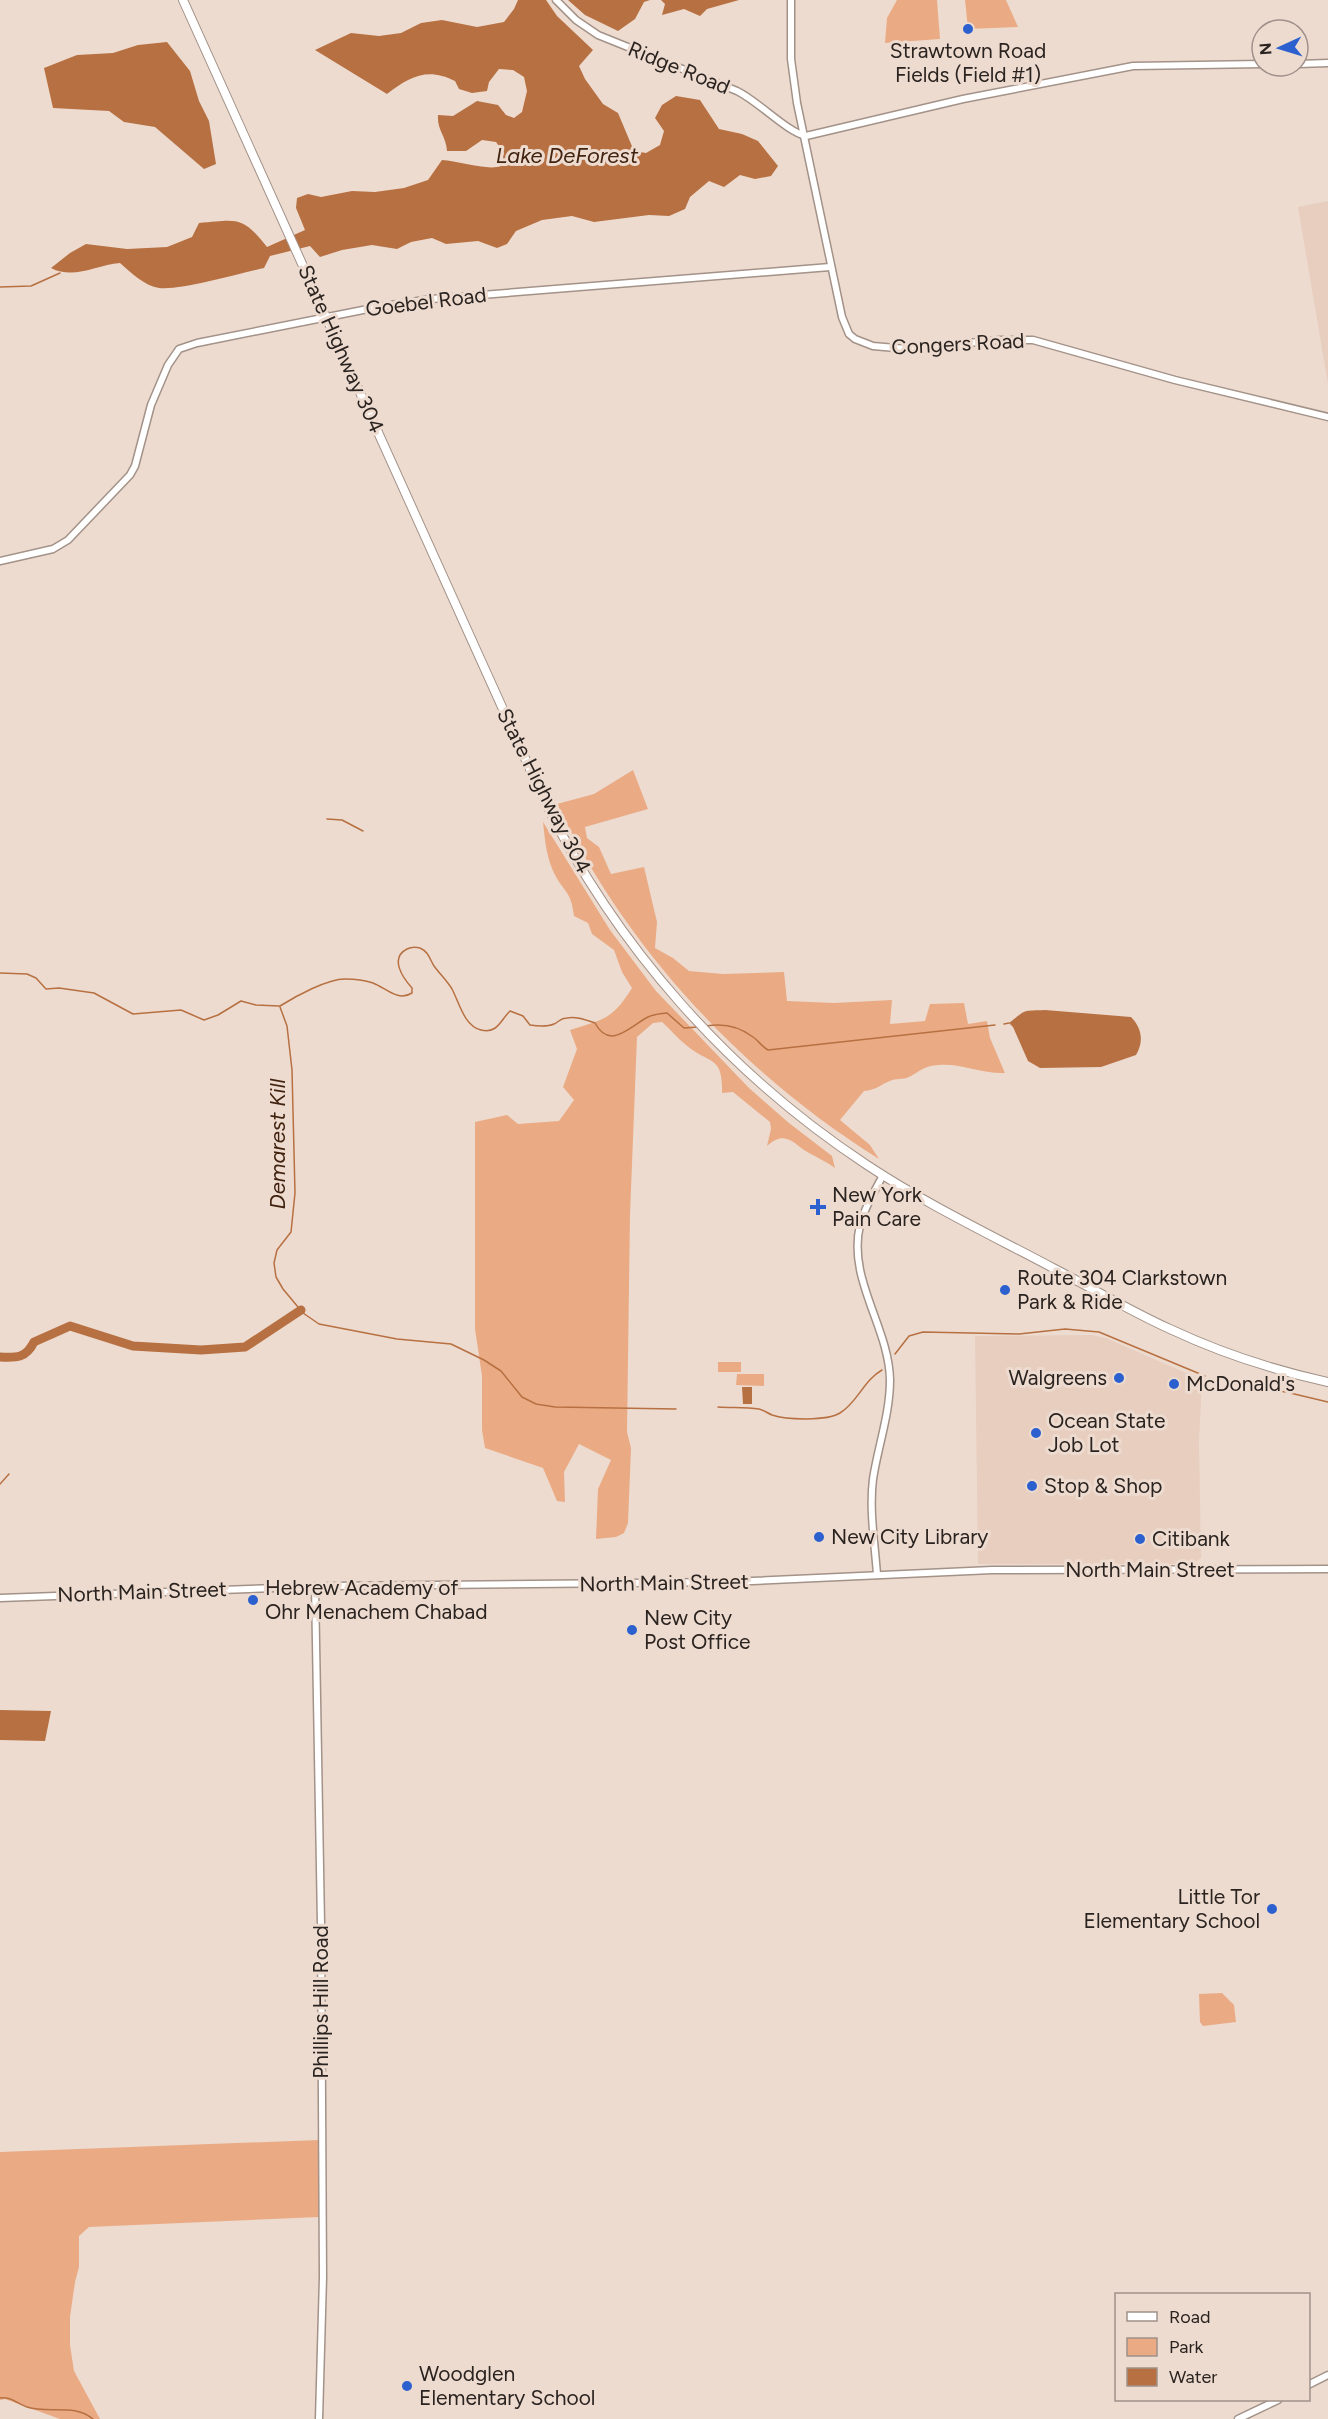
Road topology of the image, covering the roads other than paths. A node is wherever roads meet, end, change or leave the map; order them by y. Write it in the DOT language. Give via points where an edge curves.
graph roads {
  1 [pos="183,0"];
  2 [pos="556,0"];
  3 [pos="791,0"];
  4 [pos="1328,63"];
  5 [pos="1250,64"];
  6 [pos="1310,64"];
  7 [pos="803,136"];
  8 [pos="830,267"];
  9 [pos="326,317"];
  10 [pos="1328,417"];
  11 [pos="0,561"];
  12 [pos="883,1175"];
  13 [pos="1328,1382"];
  14 [pos="1328,1569"];
  15 [pos="877,1575"];
  16 [pos="315,1586"];
  17 [pos="0,1598"];
  18 [pos="1328,2375"];
  19 [pos="1310,2384"];
  20 [pos="1276,2401"];
  21 [pos="319,2419"];
  22 [pos="1238,2419"];
  1 -- 9 [label="main road, State Highway 304"];
  2 -- 7 [label="street, Ridge Road" via="598,35 737,91"];
  3 -- 7 [label="street, Congers Road" via="791,59"];
  4 -- 6 [label="street"];
  5 -- 7 [label="street" via="1133,66"];
  7 -- 8 [label="street, Congers Road"];
  8 -- 9 [label="street, Goebel Road" via="431,299"];
  8 -- 10 [label="street, Congers Road" via="849,334 863,343 907,349 1033,340 1173,380"];
  9 -- 11 [label="street, Goebel Road" via="179,349 151,405 130,475 68,540 53,549"];
  9 -- 12 [label="main road, State Highway 304" via="550,812 617,924 660,980 739,1064 790,1109"];
  12 -- 13 [label="main road, State Highway 304" via="1169,1329 1254,1362"];
  12 -- 15 [label="street" via="861,1221 857,1252 890,1369 889,1401 872,1495"];
  14 -- 15 [label="street, North Main Street" via="999,1570"];
  15 -- 16 [label="street, North Main Street" via="626,1585"];
  16 -- 17 [label="street, North Main Street"];
  16 -- 21 [label="street, Phillips Hill Road" via="323,2277"];
  18 -- 19 [label="street"];
  20 -- 22 [label="street"];
}
